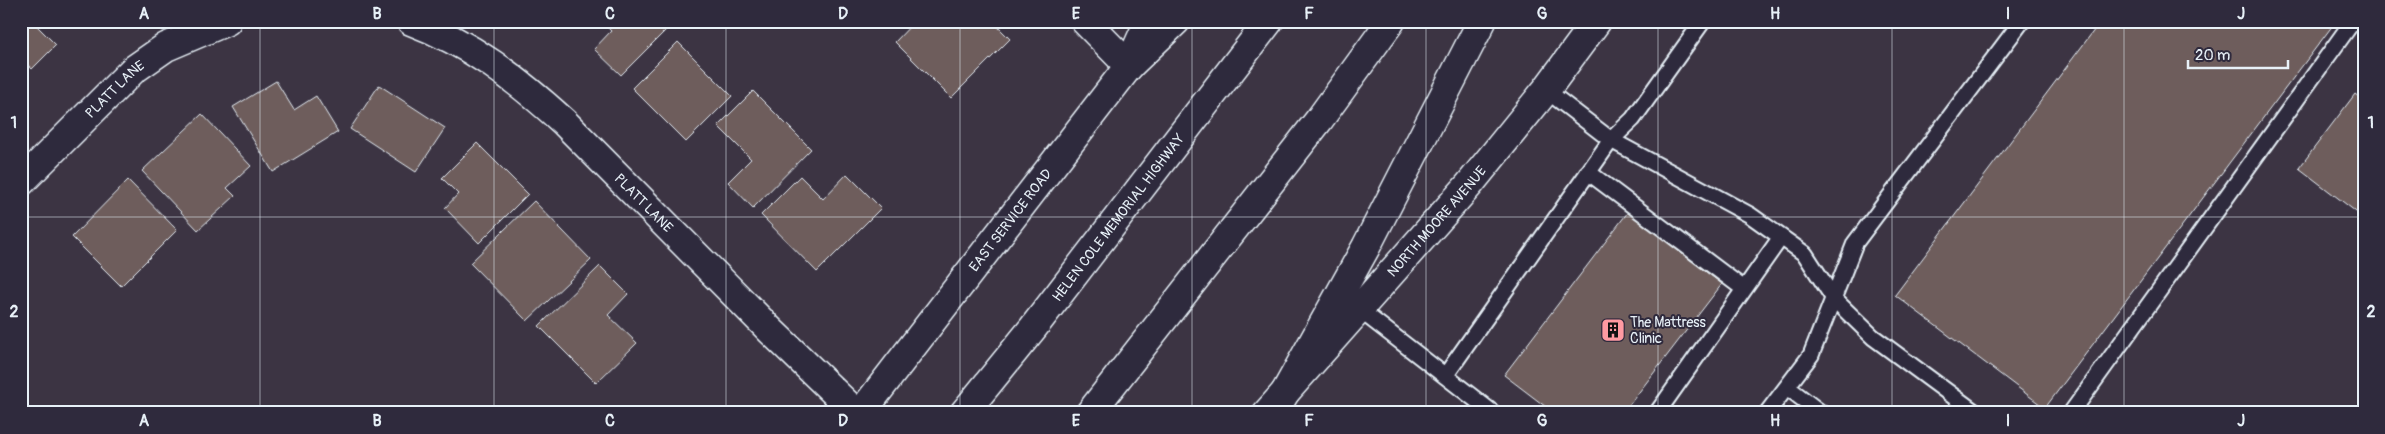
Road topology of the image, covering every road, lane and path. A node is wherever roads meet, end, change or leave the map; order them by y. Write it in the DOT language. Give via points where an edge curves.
graph roads {
  1 [pos="227,21"];
  2 [pos="411,21"];
  3 [pos="1085,21"];
  4 [pos="1149,21"];
  5 [pos="1176,21"];
  6 [pos="1269,21"];
  7 [pos="1391,21"];
  8 [pos="1482,21"];
  9 [pos="1597,21"];
  10 [pos="1703,21"];
  11 [pos="2022,21"];
  12 [pos="2353,21"];
  13 [pos="1129,66"];
  14 [pos="1546,90"];
  15 [pos="1611,140"];
  16 [pos="1588,172"];
  17 [pos="21,182"];
  18 [pos="1781,237"];
  19 [pos="1744,289"];
  20 [pos="1834,300"];
  21 [pos="1360,310"];
  22 [pos="1445,376"];
  23 [pos="1787,388"];
  24 [pos="1275,405"];
  25 [pos="856,413"];
  26 [pos="861,413"];
  27 [pos="964,413"];
  28 [pos="1090,413"];
  29 [pos="1493,413"];
  30 [pos="1657,413"];
  31 [pos="1767,413"];
  32 [pos="1821,413"];
  33 [pos="1976,413"];
  34 [pos="2071,413"];
  1 -- 17 [label="main road, PLATT LANE" via="166,47 133,70"];
  2 -- 25 [label="main road, PLATT LANE" via="480,54 528,90"];
  3 -- 13 [label="main road"];
  4 -- 13 [label="main road, EAST SERVICE ROAD"];
  5 -- 13 [label="main road"];
  6 -- 27 [label="main road, HELEN COLE MEMORIAL HIGHWAY"];
  7 -- 28 [label="main road" via="1319,120"];
  8 -- 24 [label="main road" via="1366,247"];
  9 -- 14 [label="main road, NORTH MOORE AVENUE"];
  10 -- 15 [label="lane" via="1633,119"];
  11 -- 20 [label="lane" via="1855,243"];
  12 -- 34 [label="lane"];
  13 -- 26 [label="main road, EAST SERVICE ROAD"];
  14 -- 15 [label="lane"];
  14 -- 21 [label="main road, NORTH MOORE AVENUE" via="1469,185"];
  15 -- 16 [label="lane"];
  15 -- 18 [label="lane" via="1750,215"];
  16 -- 19 [label="lane"];
  16 -- 22 [label="lane"];
  18 -- 19 [label="lane"];
  18 -- 20 [label="lane" via="1805,254"];
  19 -- 30 [label="lane"];
  20 -- 23 [label="lane" via="1811,355"];
  20 -- 33 [label="lane" via="1873,337"];
  21 -- 22 [label="lane"];
  21 -- 24 [label="main road, NORTH MOORE AVENUE"];
  22 -- 29 [label="lane"];
  23 -- 31 [label="lane"];
  23 -- 32 [label="lane"];
}
